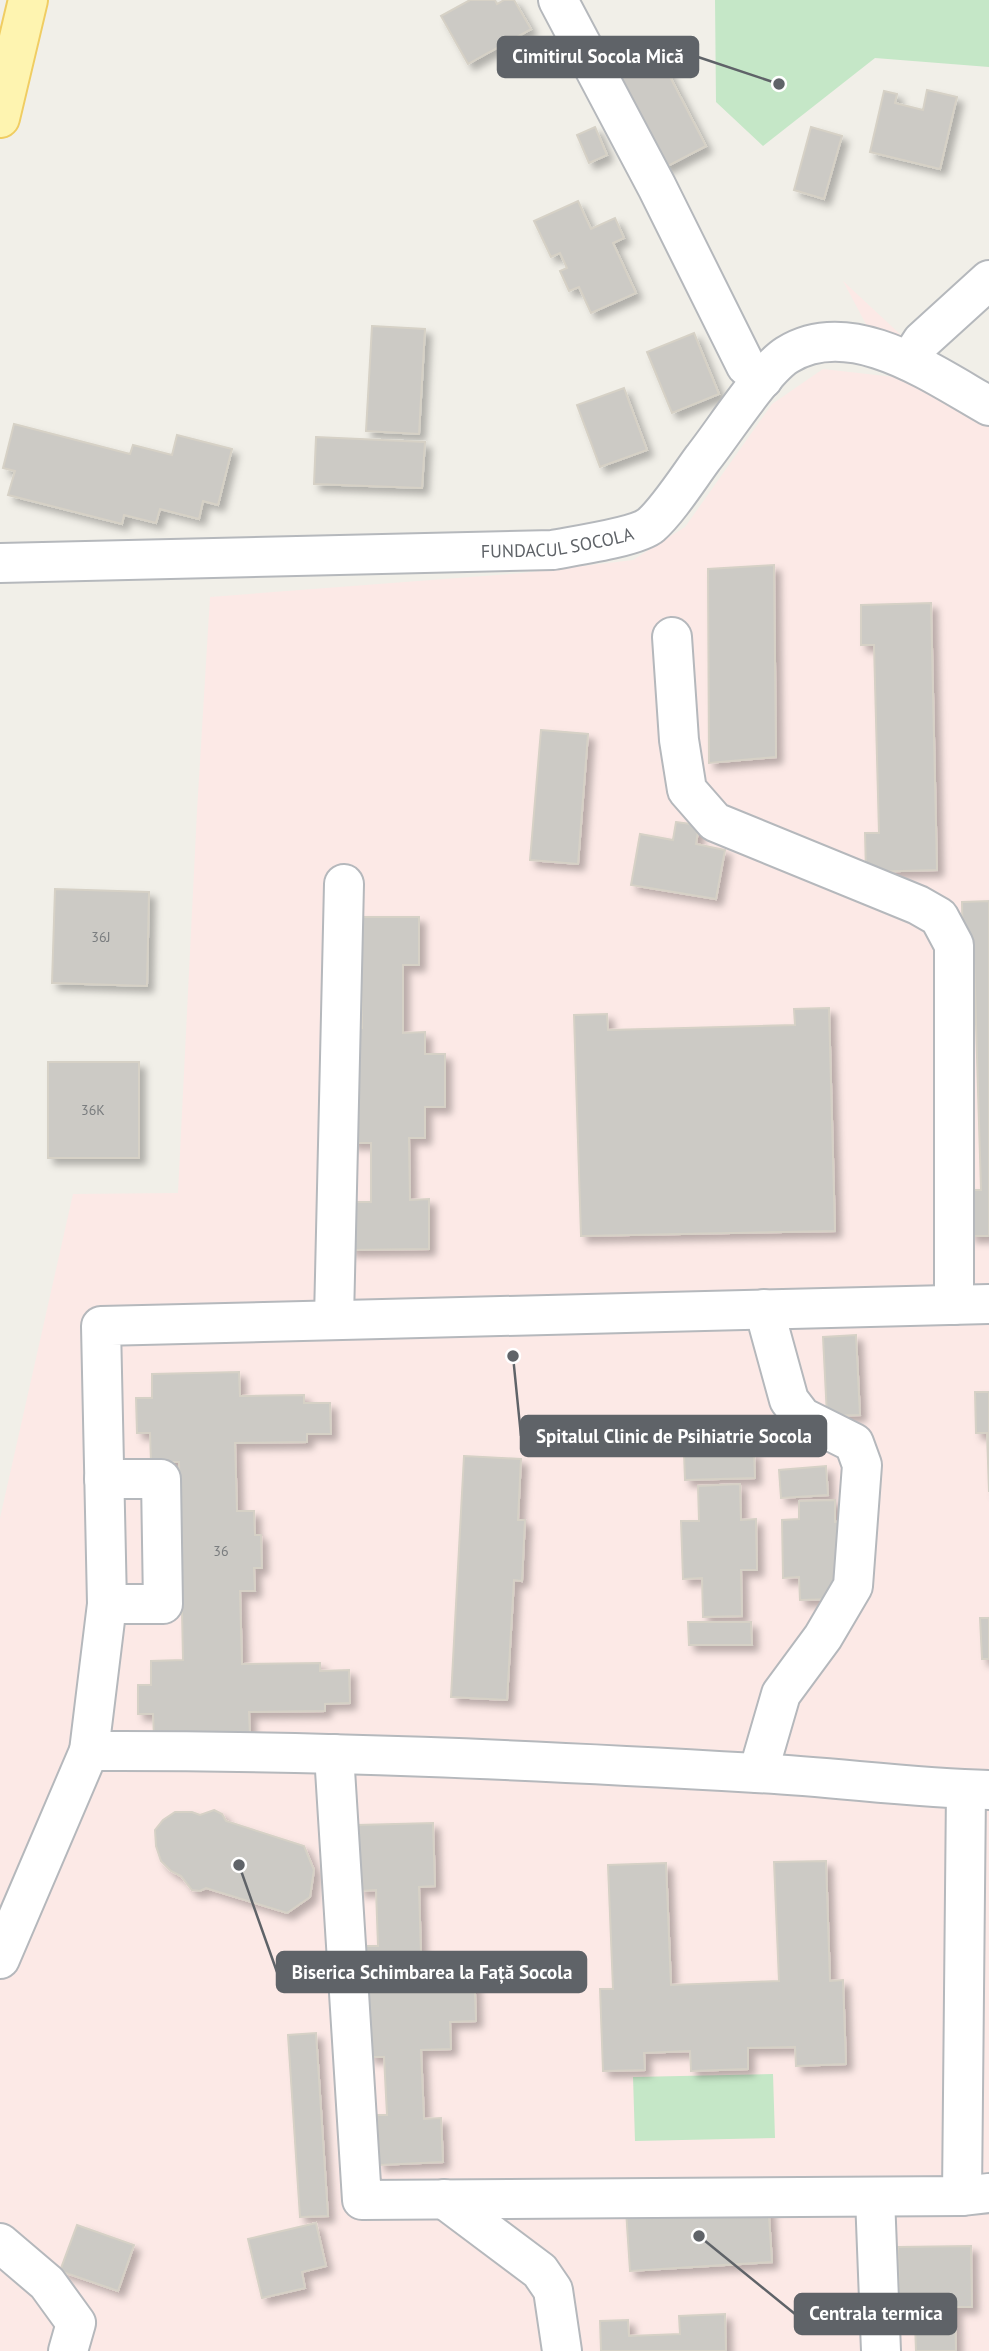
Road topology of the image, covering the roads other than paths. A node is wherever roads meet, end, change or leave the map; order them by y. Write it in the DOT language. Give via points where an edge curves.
graph roads {
  1 [pos="28,0"];
  2 [pos="558,0"];
  3 [pos="0,118"];
  4 [pos="989,279"];
  5 [pos="909,361"];
  6 [pos="763,379"];
  7 [pos="989,406"];
  8 [pos="0,563"];
  9 [pos="672,637"];
  10 [pos="344,884"];
  11 [pos="971,1305"];
  12 [pos="764,1310"];
  13 [pos="334,1319"];
  14 [pos="104,1479"];
  15 [pos="107,1605"];
  16 [pos="89,1751"];
  17 [pos="334,1754"];
  18 [pos="758,1773"];
  19 [pos="978,1790"];
  20 [pos="0,1959"];
  21 [pos="976,2194"];
  22 [pos="875,2197"];
  23 [pos="444,2199"];
  24 [pos="0,2243"];
  25 [pos="68,2351"];
  26 [pos="562,2351"];
  27 [pos="881,2351"];
  1 -- 3 [label="main road"];
  2 -- 6 [label="street" via="746,366"];
  4 -- 5 [label="street" via="922,341"];
  5 -- 6 [label="street, FUNDACUL SOCOLA" via="866,345 818,342 786,355"];
  5 -- 7 [label="street, FUNDACUL SOCOLA"];
  6 -- 8 [label="street, FUNDACUL SOCOLA" via="649,527 610,540 553,550"];
  9 -- 11 [label="street" via="687,790 715,822 918,905 939,917 954,945"];
  10 -- 13 [label="street"];
  11 -- 12 [label="street"];
  12 -- 13 [label="street"];
  12 -- 18 [label="street" via="789,1400 802,1417 854,1443 862,1465 853,1586 823,1637 781,1693"];
  13 -- 14 [label="street" via="101,1326"];
  14 -- 15 [label="street"];
  14 -- 15 [label="street" via="161,1479 163,1604"];
  15 -- 16 [label="street"];
  16 -- 17 [label="street"];
  16 -- 20 [label="street"];
  17 -- 18 [label="street"];
  17 -- 23 [label="street" via="362,2200"];
  18 -- 19 [label="street"];
  19 -- 21 [label="street"];
  21 -- 22 [label="street"];
  22 -- 23 [label="street"];
  22 -- 27 [label="street"];
  23 -- 26 [label="street" via="540,2271 553,2290"];
  24 -- 25 [label="street" via="47,2283 76,2323"];
}
